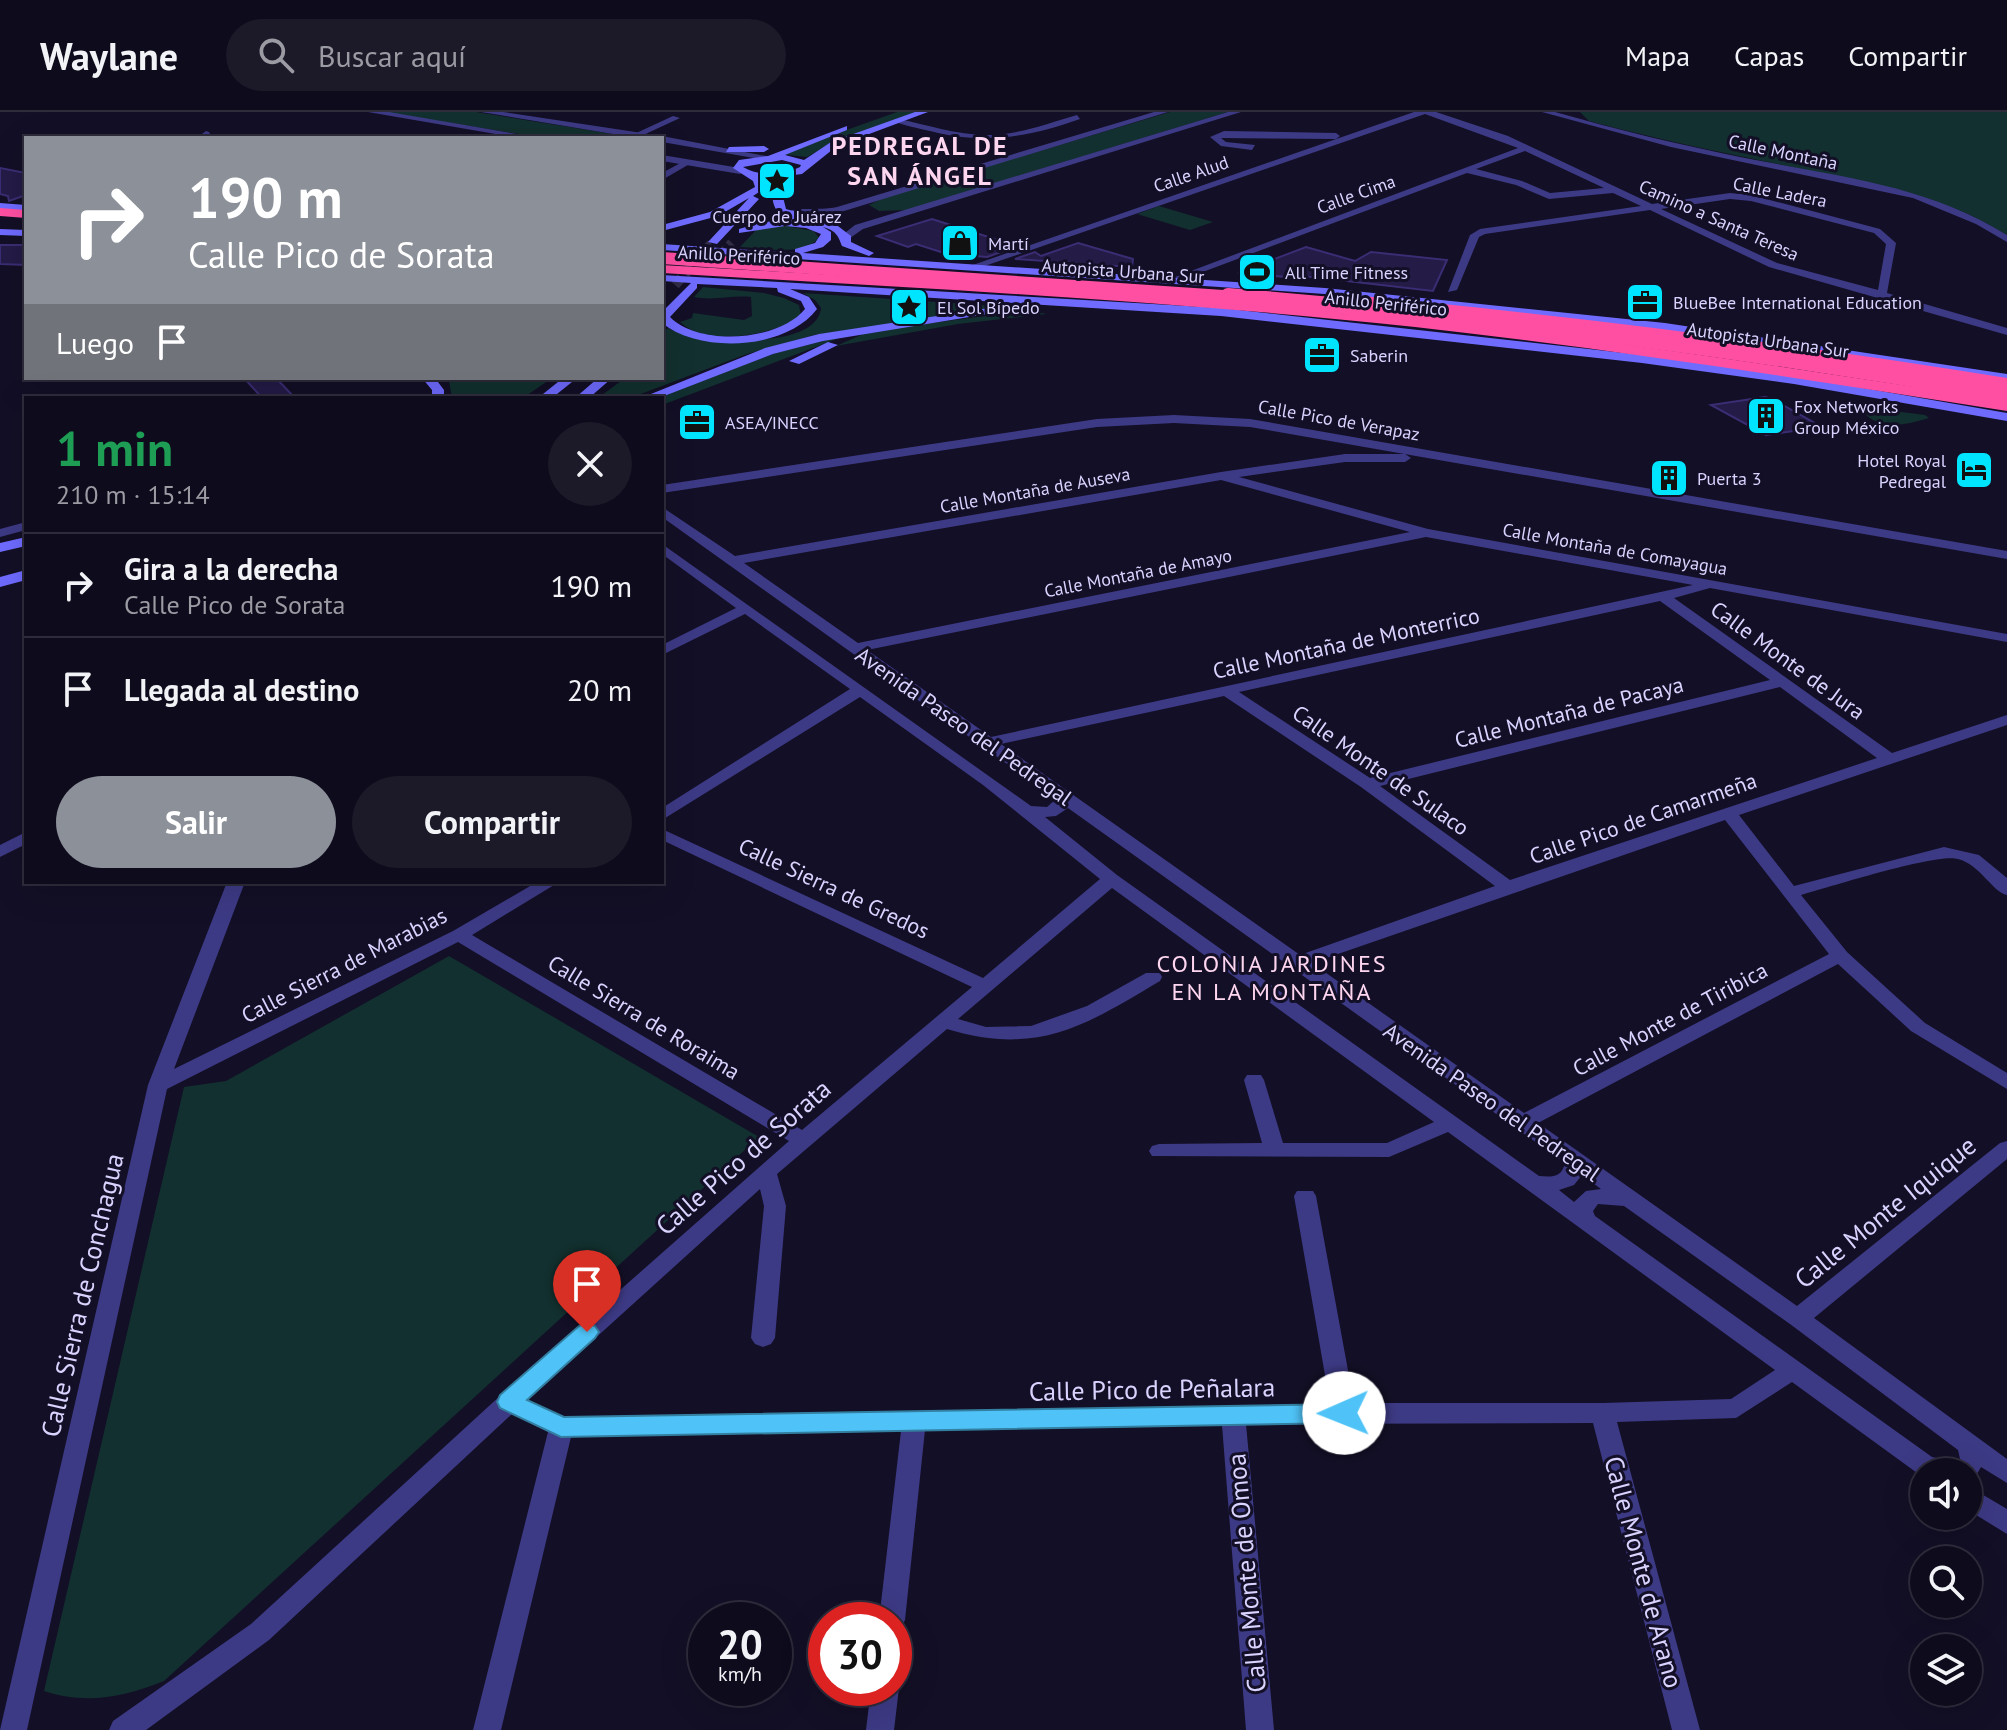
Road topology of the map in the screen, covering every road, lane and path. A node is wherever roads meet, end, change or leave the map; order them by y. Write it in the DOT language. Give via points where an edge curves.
graph roads {
  1 [pos="372,112"];
  2 [pos="485,112"];
  3 [pos="889,112"];
  4 [pos="924,112"];
  5 [pos="1164,112"];
  6 [pos="1237,112"];
  7 [pos="1422,112"];
  8 [pos="1428,112"];
  9 [pos="1546,112"];
  10 [pos="1077,117"];
  11 [pos="676,118"];
  12 [pos="898,121"];
  13 [pos="636,135"];
  14 [pos="522,136"];
  15 [pos="642,136"];
  16 [pos="1351,136"];
  17 [pos="664,139"];
  18 [pos="796,145"];
  19 [pos="1252,147"];
  20 [pos="1525,148"];
  21 [pos="724,149"];
  22 [pos="769,157"];
  23 [pos="664,158"];
  24 [pos="689,162"];
  25 [pos="806,163"];
  26 [pos="1467,170"];
  27 [pos="745,173"];
  28 [pos="795,173"];
  29 [pos="664,176"];
  30 [pos="760,188"];
  31 [pos="1613,190"];
  32 [pos="870,200"];
  33 [pos="0,206"];
  34 [pos="1649,207"];
  35 [pos="24,208"];
  36 [pos="760,212"];
  37 [pos="909,212"];
  38 [pos="785,214"];
  39 [pos="0,217"];
  40 [pos="24,223"];
  41 [pos="24,224"];
  42 [pos="0,230"];
  43 [pos="664,230"];
  44 [pos="664,231"];
  45 [pos="743,231"];
  46 [pos="846,236"];
  47 [pos="2007,239"];
  48 [pos="732,243"];
  49 [pos="664,245"];
  50 [pos="777,253"];
  51 [pos="664,256"];
  52 [pos="664,256"];
  53 [pos="941,264"];
  54 [pos="664,267"];
  55 [pos="664,267"];
  56 [pos="972,267"];
  57 [pos="664,278"];
  58 [pos="814,278"];
  59 [pos="1172,280"];
  60 [pos="751,283"];
  61 [pos="675,285"];
  62 [pos="693,286"];
  63 [pos="1133,289"];
  64 [pos="1452,290"];
  65 [pos="1882,295"];
  66 [pos="665,296"];
  67 [pos="1030,304"];
  68 [pos="1063,316"];
  69 [pos="664,317"];
  70 [pos="1275,318"];
  71 [pos="664,319"];
  72 [pos="869,328"];
  73 [pos="1332,332"];
  74 [pos="2007,332"];
  75 [pos="1453,339"];
  76 [pos="1483,348"];
  77 [pos="795,361"];
  78 [pos="1696,367"];
  79 [pos="568,380"];
  80 [pos="604,380"];
  81 [pos="1794,380"];
  82 [pos="2007,381"];
  83 [pos="1747,385"];
  84 [pos="547,396"];
  85 [pos="584,396"];
  86 [pos="652,396"];
  87 [pos="2007,404"];
  88 [pos="1373,443"];
  89 [pos="1345,458"];
  90 [pos="1457,458"];
  91 [pos="1221,476"];
  92 [pos="664,489"];
  93 [pos="664,512"];
  94 [pos="24,527"];
  95 [pos="0,533"];
  96 [pos="1427,533"];
  97 [pos="24,542"];
  98 [pos="0,548"];
  99 [pos="664,549"];
  100 [pos="2007,555"];
  101 [pos="732,561"];
  102 [pos="24,576"];
  103 [pos="0,582"];
  104 [pos="1714,586"];
  105 [pos="1663,596"];
  106 [pos="745,609"];
  107 [pos="811,618"];
  108 [pos="775,631"];
  109 [pos="831,631"];
  110 [pos="2007,638"];
  111 [pos="795,645"];
  112 [pos="855,648"];
  113 [pos="664,650"];
  114 [pos="1782,682"];
  115 [pos="858,691"];
  116 [pos="1227,691"];
  117 [pos="2007,720"];
  118 [pos="988,742"];
  119 [pos="1889,759"];
  120 [pos="1367,784"];
  121 [pos="1064,797"];
  122 [pos="1027,811"];
  123 [pos="1728,813"];
  124 [pos="664,814"];
  125 [pos="1100,822"];
  126 [pos="664,835"];
  127 [pos="1065,840"];
  128 [pos="13,844"];
  129 [pos="0,868"];
  130 [pos="1111,879"];
  131 [pos="235,884"];
  132 [pos="547,884"];
  133 [pos="1508,887"];
  134 [pos="2007,890"];
  135 [pos="1791,892"];
  136 [pos="459,935"];
  137 [pos="1840,956"];
  138 [pos="1295,963"];
  139 [pos="1153,977"];
  140 [pos="986,986"];
  141 [pos="944,1022"];
  142 [pos="1254,1080"];
  143 [pos="2007,1082"];
  144 [pos="158,1085"];
  145 [pos="1522,1123"];
  146 [pos="1449,1124"];
  147 [pos="803,1140"];
  148 [pos="2007,1148"];
  149 [pos="1159,1151"];
  150 [pos="1275,1151"];
  151 [pos="1576,1161"];
  152 [pos="766,1172"];
  153 [pos="1531,1183"];
  154 [pos="1305,1196"];
  155 [pos="1628,1198"];
  156 [pos="1587,1224"];
  157 [pos="1798,1318"];
  158 [pos="763,1338"];
  159 [pos="1791,1371"];
  160 [pos="509,1402"];
  161 [pos="1344,1413"];
  162 [pos="1603,1413"];
  163 [pos="1233,1415"];
  164 [pos="914,1421"];
  165 [pos="561,1427"];
  166 [pos="1968,1444"];
  167 [pos="1914,1458"];
  168 [pos="1973,1458"];
  169 [pos="2007,1473"];
  170 [pos="1982,1506"];
  171 [pos="2007,1523"];
  172 [pos="894,1602"];
  173 [pos="883,1706"];
  174 [pos="13,1730"];
  175 [pos="123,1730"];
  176 [pos="487,1730"];
  177 [pos="880,1730"];
  178 [pos="1260,1730"];
  179 [pos="1686,1730"];
  1 -- 14 [label="street"];
  2 -- 13 [label="street"];
  3 -- 18 [label="main road"];
  4 -- 12 [label="main road"];
  5 -- 32 [label="street"];
  6 -- 37 [label="street"];
  7 -- 16 [label="street, Calle Alud"];
  8 -- 20 [label="street, Camino a Santa Teresa"];
  9 -- 47 [label="street, Calle Montaña" via="1927,199"];
  10 -- 12 [label="street" via="992,138"];
  11 -- 13 [label="street"];
  12 -- 25 [label="main road" via="834,144"];
  13 -- 15 [label="street"];
  16 -- 19 [label="street" via="1214,137 1224,144"];
  16 -- 56 [label="street, Calle Alud"];
  17 -- 21 [label="street"];
  18 -- 21 [label="main road"];
  18 -- 22 [label="main road"];
  20 -- 26 [label="street, Calle Cima"];
  20 -- 31 [label="street, Camino a Santa Teresa"];
  21 -- 22 [label="street"];
  21 -- 24 [label="street"];
  22 -- 25 [label="main road"];
  22 -- 27 [label="main road" via="742,162"];
  23 -- 24 [label="street"];
  24 -- 27 [label="street"];
  24 -- 29 [label="street"];
  25 -- 28 [label="main road"];
  26 -- 31 [label="street" via="1549,196"];
  26 -- 59 [label="street, Calle Cima"];
  27 -- 28 [label="main road"];
  27 -- 30 [label="main road" via="758,180"];
  28 -- 38 [label="main road" via="772,198"];
  30 -- 43 [label="main road" via="714,214"];
  30 -- 44 [label="main road" via="716,239 715,230"];
  31 -- 34 [label="street, Camino a Santa Teresa"];
  32 -- 37 [label="street" via="864,209 885,215"];
  32 -- 38 [label="street" via="828,212"];
  33 -- 35 [label="main road"];
  34 -- 64 [label="street, Calle Ladera" via="1478,233"];
  34 -- 65 [label="street, Camino a Santa Teresa" via="1773,265"];
  34 -- 65 [label="street, Calle Ladera" via="1738,197 1869,228 1891,243"];
  36 -- 45 [label="main road"];
  37 -- 46 [label="street"];
  38 -- 46 [label="main road" via="834,225"];
  39 -- 40 [label="highway"];
  41 -- 42 [label="highway"];
  45 -- 48 [label="main road"];
  45 -- 50 [label="main road" via="783,224 826,232 819,245"];
  46 -- 53 [label="main road" via="846,244 865,252"];
  49 -- 50 [label="main road"];
  50 -- 53 [label="main road"];
  51 -- 63 [label="highway, Autopista Urbana Sur, bridge"];
  52 -- 87 [label="highway, Anillo Periférico" via="1068,279 1418,309 1896,372"];
  53 -- 56 [label="main road"];
  54 -- 87 [label="highway, Autopista Urbana Sur, bridge" via="1286,306 1729,357"];
  55 -- 58 [label="highway, Anillo Periférico"];
  56 -- 59 [label="main road"];
  57 -- 60 [label="main road"];
  58 -- 67 [label="highway"];
  58 -- 87 [label="highway, Anillo Periférico" via="1326,314"];
  59 -- 82 [label="main road" via="1578,317 1843,352"];
  60 -- 67 [label="main road"];
  60 -- 71 [label="main road" via="796,295 811,311 785,329 736,337 684,332"];
  61 -- 66 [label="main road"];
  62 -- 69 [label="main road"];
  63 -- 82 [label="highway, bridge" via="1237,290 1461,309"];
  63 -- 87 [label="highway, Autopista Urbana Sur, bridge" via="1426,314 1702,349"];
  65 -- 74 [label="street, Camino a Santa Teresa"];
  67 -- 68 [label="main road"];
  67 -- 70 [label="main road" via="1145,306"];
  67 -- 72 [label="main road"];
  70 -- 73 [label="main road"];
  70 -- 75 [label="main road"];
  72 -- 77 [label="main road"];
  72 -- 86 [label="main road" via="769,351"];
  75 -- 76 [label="main road"];
  75 -- 78 [label="main road"];
  78 -- 81 [label="main road"];
  78 -- 83 [label="main road"];
  79 -- 84 [label="main road"];
  80 -- 85 [label="main road"];
  81 -- 87 [label="highway"];
  88 -- 89 [label="street, Calle Montaña de Auseva"];
  88 -- 90 [label="street, Calle Pico de Verapaz"];
  88 -- 92 [label="street, Calle Pico de Verapaz" via="1208,419 1097,423"];
  89 -- 90 [label="street, Calle Montaña de Auseva"];
  89 -- 91 [label="street, Calle Montaña de Auseva"];
  90 -- 100 [label="street, Calle Pico de Verapaz"];
  91 -- 96 [label="street, Calle Montaña de Comayagua"];
  91 -- 101 [label="street, Calle Montaña de Auseva"];
  93 -- 101 [label="street, Avenida Paseo del Pedregal"];
  94 -- 95 [label="street"];
  96 -- 104 [label="street, Calle Montaña de Comayagua"];
  96 -- 112 [label="street, Calle Montaña de Amayo"];
  97 -- 98 [label="main road"];
  99 -- 106 [label="street, Avenida Paseo del Pedregal"];
  101 -- 107 [label="street, Avenida Paseo del Pedregal"];
  102 -- 103 [label="main road"];
  104 -- 105 [label="street, Calle Montaña de Monterrico"];
  104 -- 110 [label="street, Calle Montaña de Comayagua"];
  105 -- 114 [label="street, Calle Monte de Jura"];
  105 -- 116 [label="street, Calle Montaña de Monterrico"];
  106 -- 108 [label="street, Avenida Paseo del Pedregal"];
  106 -- 113 [label="street"];
  107 -- 108 [label="street" via="800,629"];
  107 -- 109 [label="street, Avenida Paseo del Pedregal"];
  108 -- 111 [label="street, Avenida Paseo del Pedregal"];
  109 -- 111 [label="street" via="808,634"];
  109 -- 112 [label="street, Avenida Paseo del Pedregal"];
  111 -- 115 [label="street, Avenida Paseo del Pedregal"];
  112 -- 118 [label="street, Avenida Paseo del Pedregal"];
  114 -- 119 [label="street, Calle Monte de Jura"];
  114 -- 120 [label="street, Calle Montaña de Pacaya"];
  115 -- 122 [label="street, Avenida Paseo del Pedregal"];
  115 -- 124 [label="street"];
  116 -- 118 [label="street, Calle Montaña de Monterrico"];
  116 -- 120 [label="street, Calle Monte de Sulaco"];
  117 -- 119 [label="street, Calle Pico de Camarmeña"];
  118 -- 121 [label="street, Avenida Paseo del Pedregal"];
  119 -- 123 [label="street, Calle Pico de Camarmeña"];
  120 -- 133 [label="street, Calle Monte de Sulaco"];
  121 -- 122 [label="street" via="1064,803 1050,812"];
  121 -- 125 [label="street, Avenida Paseo del Pedregal"];
  122 -- 127 [label="street, Avenida Paseo del Pedregal"];
  123 -- 133 [label="street, Calle Pico de Camarmeña"];
  123 -- 135 [label="street"];
  125 -- 127 [label="street" via="1071,820 1063,827"];
  125 -- 138 [label="street, Avenida Paseo del Pedregal"];
  126 -- 140 [label="street, Calle Sierra de Gredos"];
  127 -- 130 [label="street, Avenida Paseo del Pedregal"];
  128 -- 129 [label="street"];
  130 -- 140 [label="street, Calle Pico de Sorata"];
  130 -- 146 [label="street, Avenida Paseo del Pedregal"];
  131 -- 144 [label="street, Calle Sierra de Conchagua"];
  132 -- 136 [label="street, Calle Sierra de Marabias"];
  133 -- 138 [label="street, Calle Pico de Camarmeña"];
  134 -- 135 [label="street" via="1993,870 1976,859 1944,852"];
  135 -- 137 [label="street"];
  136 -- 144 [label="street, Calle Sierra de Marabias"];
  136 -- 147 [label="street, Calle Sierra de Roraima"];
  137 -- 143 [label="street" via="1918,1027"];
  137 -- 145 [label="street, Calle Monte de Tiribica"];
  138 -- 145 [label="street, Avenida Paseo del Pedregal"];
  139 -- 141 [label="street" via="1082,1018 1038,1032 987,1033"];
  140 -- 141 [label="street, Calle Pico de Sorata"];
  141 -- 147 [label="street, Calle Pico de Sorata"];
  142 -- 150 [label="street"];
  144 -- 174 [label="street, Calle Sierra de Conchagua"];
  145 -- 151 [label="street, Avenida Paseo del Pedregal"];
  146 -- 150 [label="street" via="1389,1150"];
  146 -- 153 [label="street, Avenida Paseo del Pedregal"];
  147 -- 152 [label="street, Calle Pico de Sorata"];
  148 -- 157 [label="street, Calle Monte Iquique"];
  149 -- 150 [label="street"];
  151 -- 153 [label="street" via="1575,1173 1567,1181"];
  151 -- 155 [label="street, Avenida Paseo del Pedregal"];
  152 -- 158 [label="street" via="775,1206"];
  152 -- 160 [label="street, Calle Pico de Sorata"];
  153 -- 156 [label="street, Avenida Paseo del Pedregal"];
  154 -- 161 [label="street"];
  155 -- 156 [label="street" via="1594,1196 1582,1211"];
  155 -- 157 [label="street, Avenida Paseo del Pedregal"];
  156 -- 159 [label="street, Avenida Paseo del Pedregal"];
  157 -- 166 [label="street, Avenida Paseo del Pedregal"];
  159 -- 162 [label="street, Calle Pico de Peñalara" via="1736,1408"];
  159 -- 167 [label="street, Avenida Paseo del Pedregal"];
  160 -- 165 [label="street, Calle Pico de Peñalara"];
  160 -- 175 [label="street, Calle Pico de Sorata" via="260,1632"];
  161 -- 162 [label="street, Calle Pico de Peñalara"];
  161 -- 163 [label="street, Calle Pico de Peñalara"];
  162 -- 179 [label="street, Calle Monte de Arano"];
  163 -- 164 [label="street, Calle Pico de Peñalara"];
  163 -- 178 [label="street, Calle Monte de Omoa"];
  164 -- 165 [label="street, Calle Pico de Peñalara"];
  164 -- 172 [label="street"];
  165 -- 176 [label="street"];
  166 -- 168 [label="street"];
  166 -- 169 [label="street, Avenida Paseo del Pedregal"];
  170 -- 171 [label="street"];
  173 -- 177 [label="street"];
}
